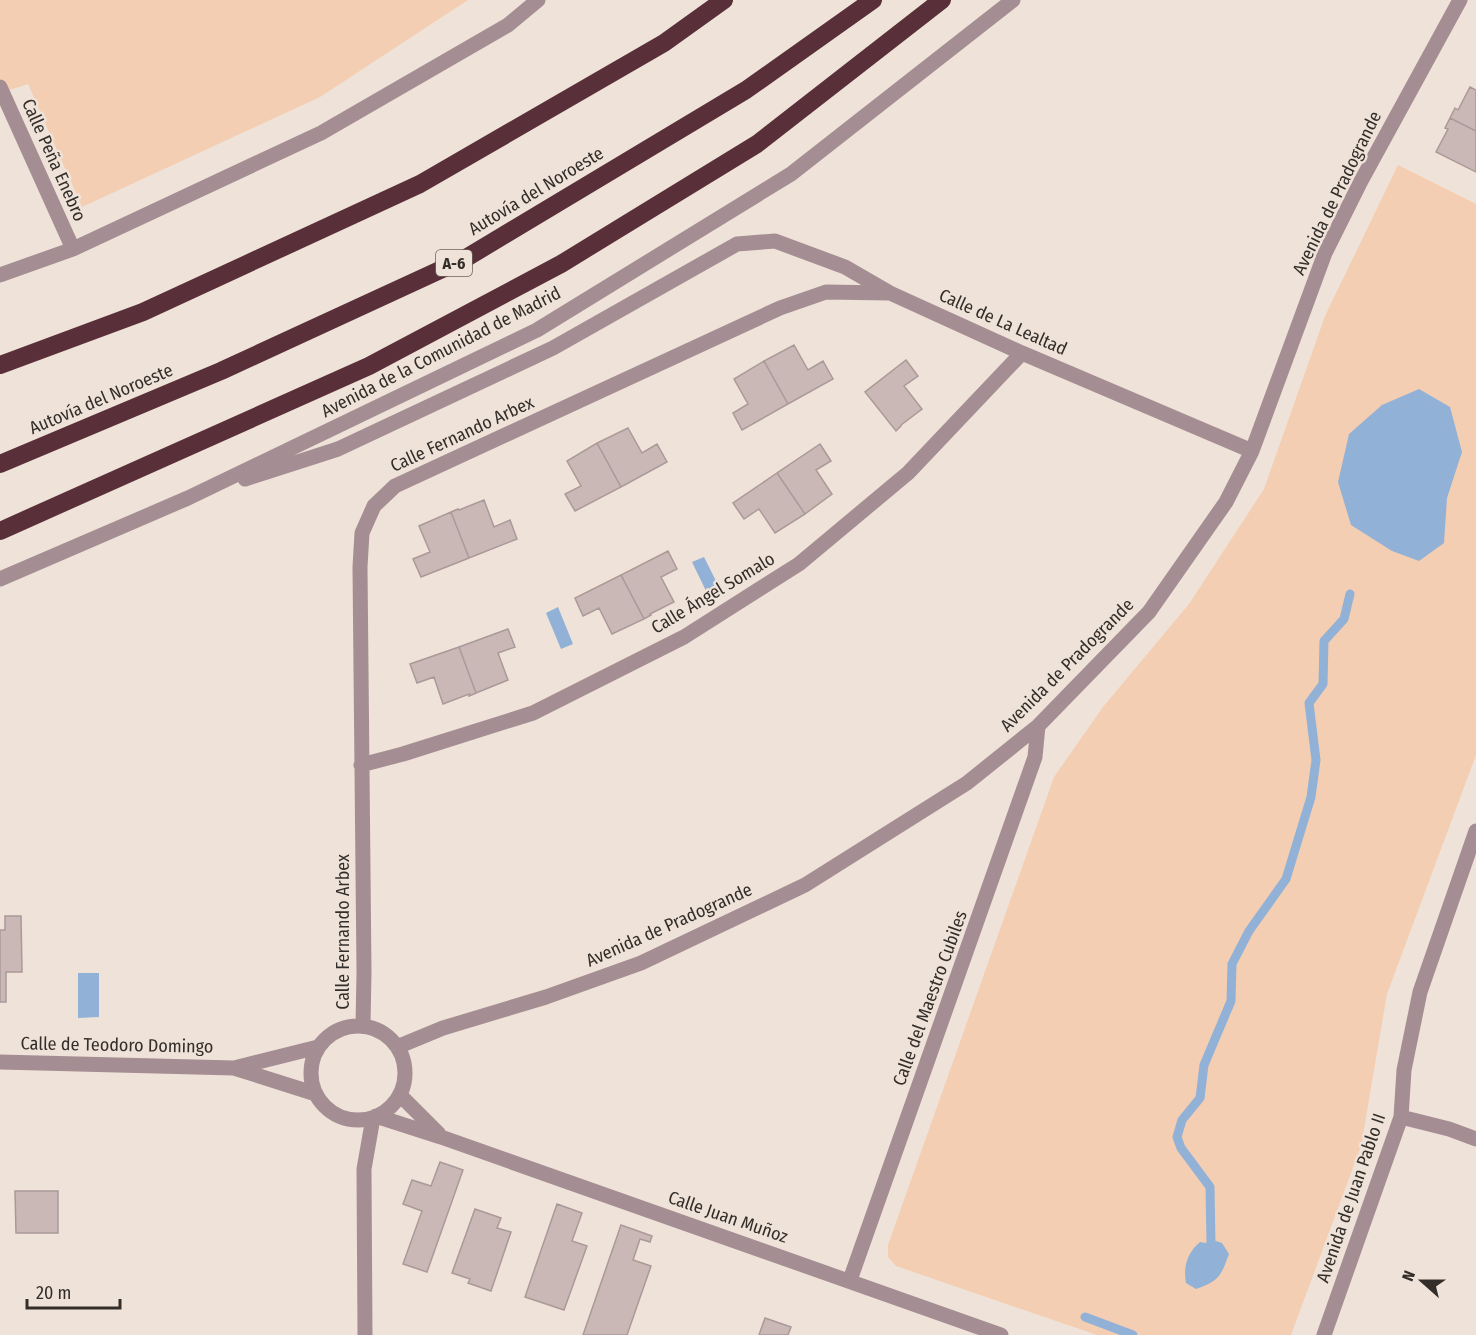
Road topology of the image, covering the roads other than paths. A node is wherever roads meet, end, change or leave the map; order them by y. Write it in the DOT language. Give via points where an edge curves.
graph roads {
  1 [pos="538,0"];
  2 [pos="724,0"];
  3 [pos="873,0"];
  4 [pos="942,0"];
  5 [pos="1013,0"];
  6 [pos="1460,0"];
  7 [pos="0,87"];
  8 [pos="73,249"];
  9 [pos="0,275"];
  10 [pos="890,293"];
  11 [pos="1022,353"];
  12 [pos="0,364"];
  13 [pos="1252,451"];
  14 [pos="0,464"];
  15 [pos="188,498"];
  16 [pos="0,531"];
  17 [pos="0,579"];
  18 [pos="1038,726"];
  19 [pos="361,765"];
  20 [pos="1476,831"];
  21 [pos="363,1026"];
  22 [pos="318,1047"];
  23 [pos="397,1047"];
  24 [pos="0,1062"];
  25 [pos="234,1068"];
  26 [pos="316,1094"];
  27 [pos="400,1095"];
  28 [pos="375,1117"];
  29 [pos="1401,1117"];
  30 [pos="441,1137"];
  31 [pos="1476,1139"];
  32 [pos="850,1280"];
  33 [pos="365,1335"];
  34 [pos="1001,1335"];
  35 [pos="1324,1335"];
  1 -- 8 [label="street" via="508,25 321,133"];
  2 -- 12 [label="highway" via="664,43 420,184 143,312"];
  3 -- 14 [label="highway, Autovía del Noroeste / A-6" via="746,90 466,258 221,371"];
  4 -- 16 [label="highway" via="757,144 561,264 369,366"];
  5 -- 15 [label="street, Avenida de la Comunidad de Madrid" via="791,174 537,330"];
  6 -- 13 [label="street, Avenida de Pradogrande" via="1360,180 1325,253"];
  7 -- 8 [label="street, Calle Peña Enebro"];
  8 -- 9 [label="street"];
  10 -- 11 [label="street, Calle de La Lealtad"];
  10 -- 15 [label="street, Calle de La Lealtad" via="846,267 775,241 737,244 553,348 338,449"];
  10 -- 19 [label="street, Calle Fernando Arbex" via="826,292 780,308 395,486 374,506 362,533"];
  11 -- 13 [label="street, Calle de La Lealtad"];
  11 -- 19 [label="street, Calle Ángel Somalo" via="908,473 799,564 684,637 534,712"];
  13 -- 18 [label="street, Avenida de Pradogrande" via="1226,502 1149,612"];
  15 -- 17 [label="street, Avenida de la Comunidad de Madrid"];
  18 -- 23 [label="street, Avenida de Pradogrande" via="967,783 805,885 641,963"];
  18 -- 32 [label="street, Calle del Maestro Cubiles" via="1035,758"];
  19 -- 21 [label="street, Calle Fernando Arbex"];
  20 -- 29 [label="street, Avenida de Juan Pablo II" via="1420,992 1404,1070"];
  21 -- 22 [label="street" via="338,1030"];
  21 -- 23 [label="street" via="388,1036"];
  22 -- 25 [label="street, Calle de Teodoro Domingo"];
  22 -- 26 [label="street" via="311,1071"];
  23 -- 27 [label="street" via="404,1062 405,1078"];
  24 -- 25 [label="street, Calle de Teodoro Domingo"];
  25 -- 26 [label="street, Calle de Teodoro Domingo"];
  26 -- 28 [label="street" via="324,1106 346,1119"];
  27 -- 28 [label="street" via="390,1108"];
  27 -- 30 [label="street, Calle Juan Muñoz"];
  28 -- 30 [label="street, Calle Juan Muñoz"];
  28 -- 33 [label="street" via="364,1169"];
  29 -- 31 [label="street"];
  29 -- 35 [label="street, Avenida de Juan Pablo II"];
  30 -- 32 [label="street, Calle Juan Muñoz"];
  32 -- 34 [label="street, Calle Juan Muñoz"];
}
